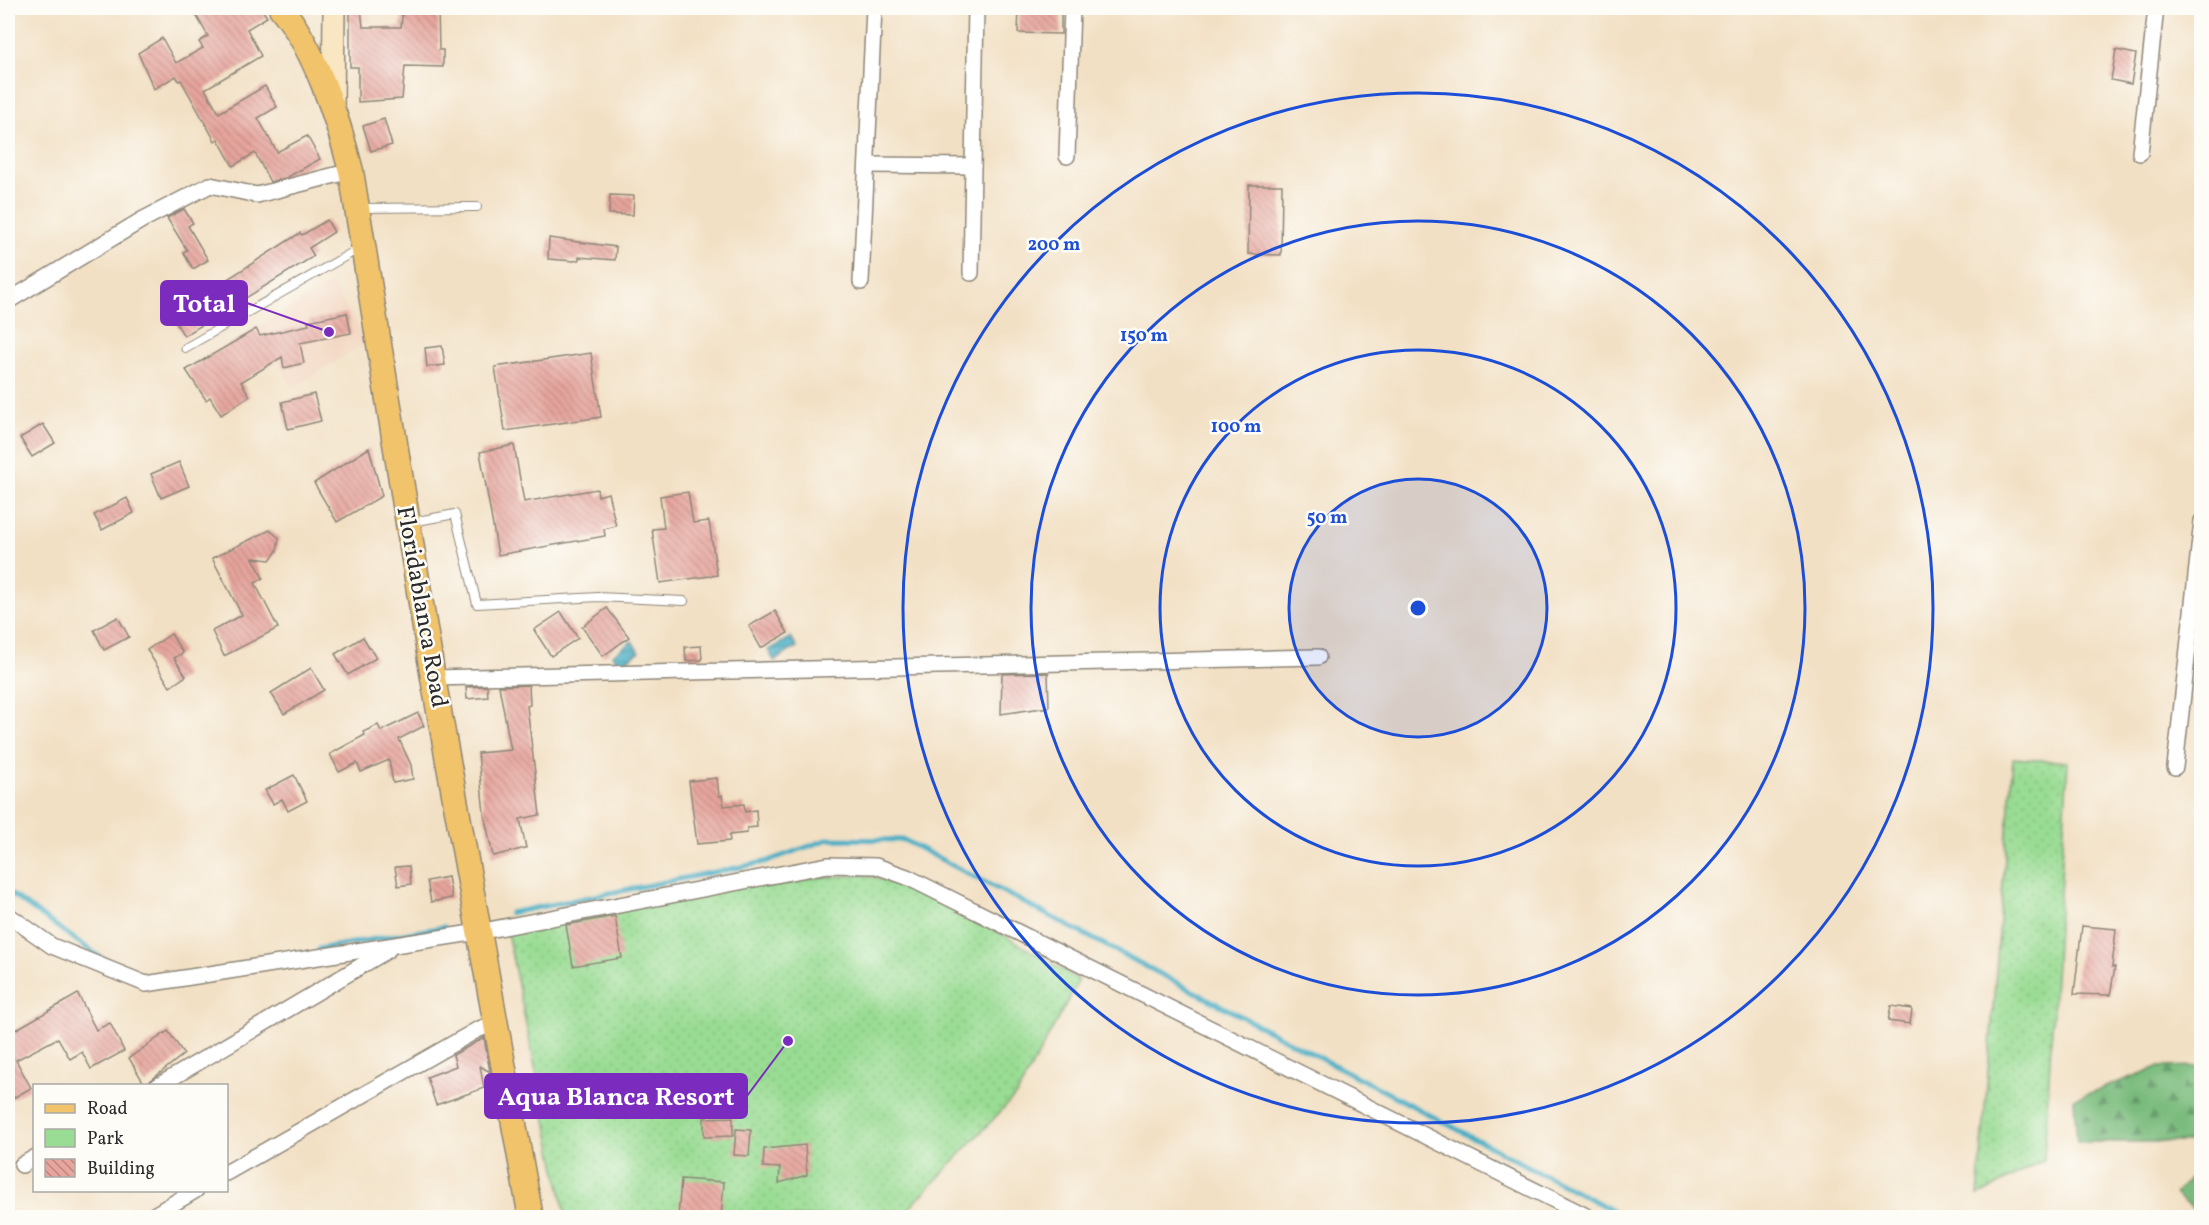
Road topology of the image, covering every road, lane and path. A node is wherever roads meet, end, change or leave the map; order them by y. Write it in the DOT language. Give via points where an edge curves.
graph roads {
  1 [pos="281,8"];
  2 [pos="334,8"];
  3 [pos="874,8"];
  4 [pos="975,8"];
  5 [pos="1072,8"];
  6 [pos="2156,8"];
  7 [pos="333,113"];
  8 [pos="2140,153"];
  9 [pos="1066,156"];
  10 [pos="867,165"];
  11 [pos="973,166"];
  12 [pos="351,171"];
  13 [pos="477,207"];
  14 [pos="358,208"];
  15 [pos="364,246"];
  16 [pos="971,273"];
  17 [pos="861,282"];
  18 [pos="8,301"];
  19 [pos="185,348"];
  20 [pos="2202,521"];
  21 [pos="407,524"];
  22 [pos="684,601"];
  23 [pos="1318,657"];
  24 [pos="433,678"];
  25 [pos="2175,767"];
  26 [pos="8,915"];
  27 [pos="478,932"];
  28 [pos="394,946"];
  29 [pos="495,1023"];
  30 [pos="161,1084"];
  31 [pos="228,1172"];
  32 [pos="194,1192"];
  33 [pos="149,1218"];
  34 [pos="531,1218"];
  35 [pos="1590,1218"];
  1 -- 7 [label="main road, Floridablanca Road" via="294,24"];
  2 -- 7 [label="street"];
  3 -- 10 [label="street"];
  4 -- 11 [label="street"];
  5 -- 9 [label="street"];
  6 -- 8 [label="street"];
  7 -- 12 [label="main road, Floridablanca Road"];
  10 -- 11 [label="street"];
  10 -- 17 [label="street"];
  11 -- 16 [label="street"];
  12 -- 14 [label="main road, Floridablanca Road"];
  12 -- 18 [label="street" via="257,195 210,185 142,220"];
  13 -- 14 [label="lane"];
  14 -- 15 [label="main road, Floridablanca Road"];
  15 -- 19 [label="lane"];
  15 -- 21 [label="main road, Floridablanca Road"];
  20 -- 25 [label="street"];
  21 -- 22 [label="lane" via="455,514 477,604 598,597"];
  21 -- 24 [label="main road, Floridablanca Road"];
  23 -- 24 [label="street"];
  24 -- 27 [label="main road, Floridablanca Road"];
  26 -- 28 [label="street" via="52,946 146,984"];
  27 -- 28 [label="street"];
  27 -- 29 [label="main road, Floridablanca Road"];
  27 -- 35 [label="street" via="828,865 876,866 907,877"];
  28 -- 30 [label="street"];
  29 -- 31 [label="street"];
  29 -- 34 [label="main road, Floridablanca Road"];
  32 -- 33 [label="street"];
}
